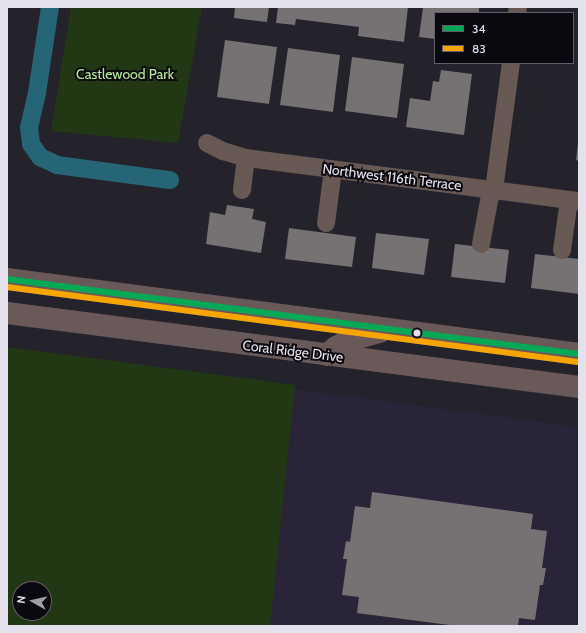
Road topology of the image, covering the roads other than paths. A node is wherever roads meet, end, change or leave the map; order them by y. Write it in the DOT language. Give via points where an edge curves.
graph roads {
  1 [pos="511,64"];
  2 [pos="207,143"];
  3 [pos="246,158"];
  4 [pos="333,170"];
  5 [pos="242,190"];
  6 [pos="493,190"];
  7 [pos="574,200"];
  8 [pos="326,223"];
  9 [pos="482,244"];
  10 [pos="562,250"];
  11 [pos="7,279"];
  12 [pos="7,313"];
  13 [pos="391,329"];
  14 [pos="579,354"];
  15 [pos="327,355"];
  16 [pos="579,387"];
  1 -- 6 [label="street"];
  2 -- 3 [label="street, Northwest 116th Terrace"];
  3 -- 4 [label="street, Northwest 116th Terrace"];
  3 -- 5 [label="street"];
  4 -- 6 [label="street, Northwest 116th Terrace"];
  4 -- 8 [label="street"];
  6 -- 7 [label="street, Northwest 116th Terrace"];
  6 -- 9 [label="street"];
  7 -- 10 [label="street"];
  11 -- 13 [label="main road"];
  12 -- 15 [label="main road, Coral Ridge Drive"];
  13 -- 14 [label="main road"];
  13 -- 15 [label="main road" via="350,340"];
  15 -- 16 [label="main road, Coral Ridge Drive"];
}
